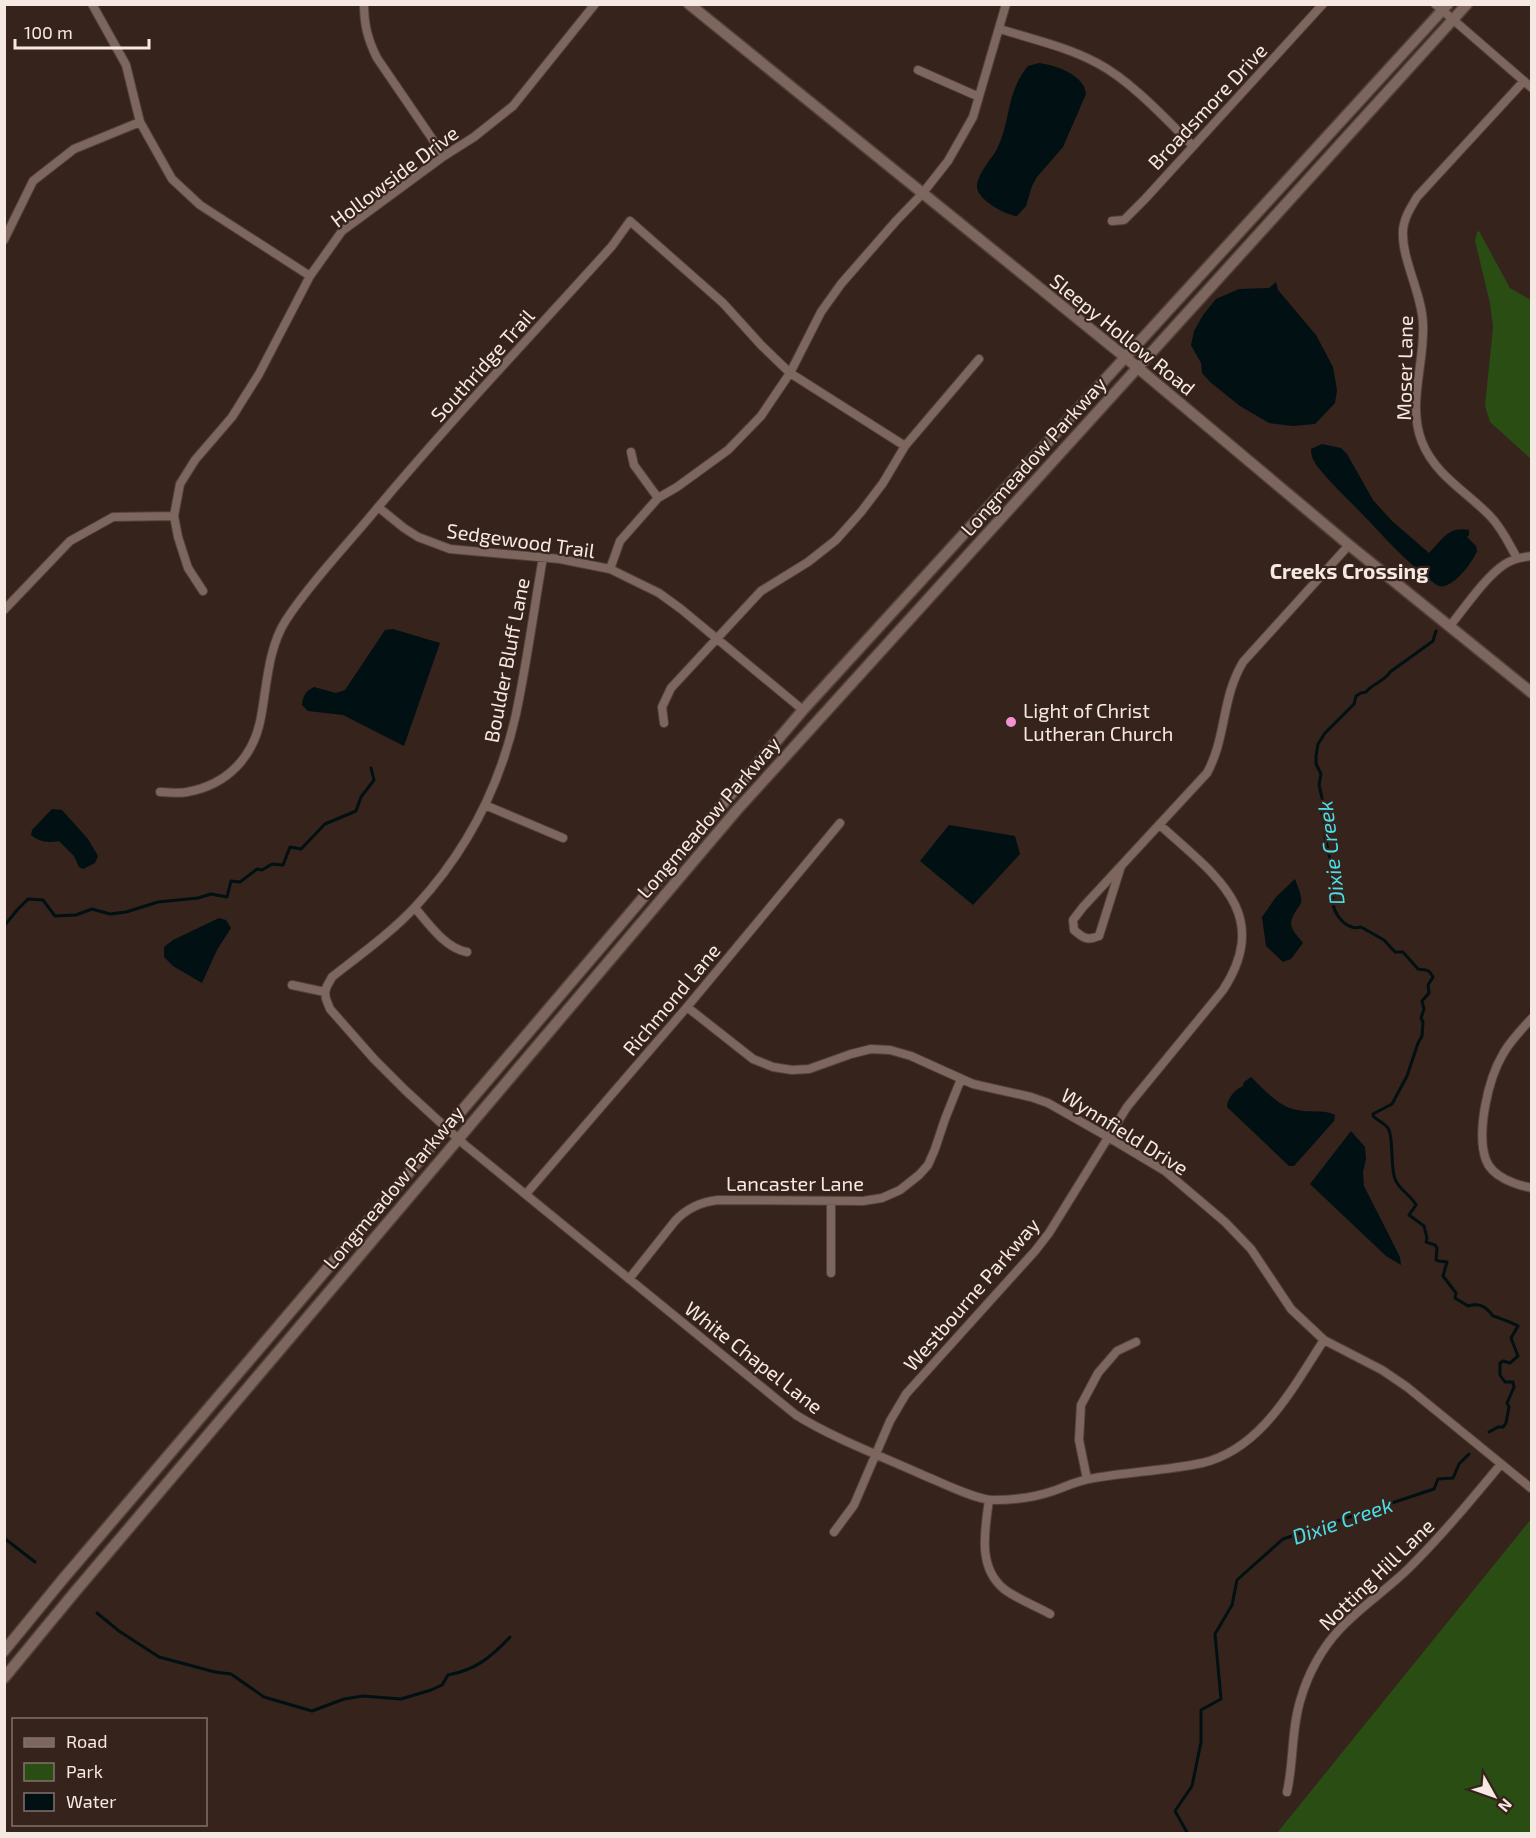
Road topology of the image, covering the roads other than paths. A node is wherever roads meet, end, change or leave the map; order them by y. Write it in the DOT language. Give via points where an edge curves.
graph roads {
  1 [pos="92,4"];
  2 [pos="364,4"];
  3 [pos="595,4"];
  4 [pos="689,4"];
  5 [pos="1006,4"];
  6 [pos="1323,4"];
  7 [pos="1467,4"];
  8 [pos="1442,7"];
  9 [pos="1453,20"];
  10 [pos="1000,29"];
  11 [pos="918,70"];
  12 [pos="1523,82"];
  13 [pos="1532,88"];
  14 [pos="977,96"];
  15 [pos="140,122"];
  16 [pos="1192,145"];
  17 [pos="444,156"];
  18 [pos="922,194"];
  19 [pos="1112,221"];
  20 [pos="4,240"];
  21 [pos="310,276"];
  22 [pos="1125,357"];
  23 [pos="979,359"];
  24 [pos="1137,368"];
  25 [pos="790,373"];
  26 [pos="905,446"];
  27 [pos="631,452"];
  28 [pos="658,498"];
  29 [pos="378,507"];
  30 [pos="174,516"];
  31 [pos="1349,545"];
  32 [pos="543,556"];
  33 [pos="1532,556"];
  34 [pos="1517,558"];
  35 [pos="610,569"];
  36 [pos="203,591"];
  37 [pos="4,610"];
  38 [pos="1449,627"];
  39 [pos="717,637"];
  40 [pos="1532,693"];
  41 [pos="803,710"];
  42 [pos="664,723"];
  43 [pos="160,792"];
  44 [pos="485,805"];
  45 [pos="840,824"];
  46 [pos="1160,825"];
  47 [pos="562,838"];
  48 [pos="1121,866"];
  49 [pos="415,908"];
  50 [pos="467,952"];
  51 [pos="292,985"];
  52 [pos="325,992"];
  53 [pos="687,1007"];
  54 [pos="1532,1018"];
  55 [pos="961,1079"];
  56 [pos="447,1129"];
  57 [pos="1108,1137"];
  58 [pos="458,1139"];
  59 [pos="1532,1188"];
  60 [pos="526,1194"];
  61 [pos="831,1201"];
  62 [pos="831,1273"];
  63 [pos="628,1279"];
  64 [pos="1324,1340"];
  65 [pos="1136,1342"];
  66 [pos="875,1454"];
  67 [pos="1501,1464"];
  68 [pos="1087,1479"];
  69 [pos="1532,1489"];
  70 [pos="989,1500"];
  71 [pos="834,1532"];
  72 [pos="1050,1614"];
  73 [pos="4,1651"];
  74 [pos="4,1678"];
  75 [pos="1287,1792"];
  1 -- 15 [label="street" via="126,65"];
  2 -- 17 [label="street" via="364,24 377,58"];
  3 -- 17 [label="street, Hollowside Drive" via="513,106"];
  4 -- 18 [label="street, Sleepy Hollow Road"];
  5 -- 10 [label="street"];
  6 -- 16 [label="street, Broadsmore Drive"];
  7 -- 9 [label="street, Longmeadow Parkway"];
  8 -- 9 [label="street"];
  8 -- 22 [label="street, Longmeadow Parkway"];
  9 -- 12 [label="street"];
  9 -- 24 [label="street, Longmeadow Parkway"];
  10 -- 14 [label="street"];
  10 -- 16 [label="street" via="1097,63 1153,107"];
  11 -- 14 [label="street"];
  12 -- 13 [label="street"];
  12 -- 34 [label="street, Moser Lane" via="1417,197 1403,231 1422,307 1423,340 1416,405 1422,442 1440,471 1491,516"];
  14 -- 18 [label="street" via="973,117 948,161"];
  15 -- 20 [label="street" via="74,148 33,182"];
  15 -- 21 [label="street" via="172,179 200,205"];
  16 -- 19 [label="street, Broadsmore Drive" via="1124,220"];
  17 -- 21 [label="street, Hollowside Drive" via="342,231"];
  18 -- 22 [label="street, Sleepy Hollow Road"];
  18 -- 25 [label="street" via="841,284 821,312"];
  21 -- 30 [label="street, Hollowside Drive" via="260,374 180,484"];
  22 -- 24 [label="street, Sleepy Hollow Road"];
  22 -- 41 [label="street, Longmeadow Parkway"];
  23 -- 26 [label="street"];
  24 -- 31 [label="street, Sleepy Hollow Road"];
  24 -- 58 [label="street, Longmeadow Parkway" via="743,803"];
  25 -- 26 [label="street, Southridge Trail"];
  25 -- 28 [label="street" via="751,428 728,450"];
  25 -- 29 [label="street, Southridge Trail" via="723,303 630,221 612,246"];
  26 -- 39 [label="street" via="883,483 836,540 761,591"];
  27 -- 28 [label="street" via="634,465"];
  28 -- 35 [label="street" via="620,541"];
  29 -- 32 [label="street, Sedgewood Trail" via="432,544 463,552"];
  29 -- 43 [label="street, Southridge Trail" via="285,622 273,651 261,720 251,748 235,771 195,790"];
  30 -- 36 [label="street" via="188,568"];
  30 -- 37 [label="street" via="112,517 70,542"];
  31 -- 38 [label="street, Sleepy Hollow Road"];
  31 -- 46 [label="street" via="1243,662 1228,696 1214,761"];
  32 -- 35 [label="street, Sedgewood Trail"];
  32 -- 44 [label="street, Boulder Bluff Lane" via="516,715"];
  33 -- 34 [label="street"];
  34 -- 38 [label="street" via="1494,574"];
  35 -- 39 [label="street, Sedgewood Trail" via="659,593"];
  38 -- 40 [label="street, Sleepy Hollow Road"];
  39 -- 41 [label="street, Sedgewood Trail"];
  39 -- 42 [label="street" via="671,688 662,707"];
  41 -- 56 [label="street, Longmeadow Parkway"];
  44 -- 47 [label="street"];
  44 -- 49 [label="street, Boulder Bluff Lane" via="456,855"];
  45 -- 53 [label="street, Richmond Lane"];
  46 -- 48 [label="street"];
  46 -- 57 [label="street, Westbourne Parkway" via="1219,880 1235,902 1241,924 1241,948 1233,975 1223,990 1126,1107"];
  48 -- 48 [label="street" via="1073,920 1074,930 1082,937 1099,936"];
  49 -- 50 [label="street" via="445,941"];
  49 -- 52 [label="street, Boulder Bluff Lane" via="333,977"];
  51 -- 52 [label="street"];
  52 -- 56 [label="street, White Chapel Lane" via="330,1009 348,1030"];
  53 -- 55 [label="street, Wynnfield Drive" via="753,1059 773,1067 809,1068 871,1049 890,1050"];
  53 -- 60 [label="street, Richmond Lane"];
  54 -- 59 [label="street" via="1502,1054 1483,1118 1486,1162 1500,1177"];
  55 -- 57 [label="street, Wynnfield Drive" via="1048,1103"];
  55 -- 61 [label="street, Lancaster Lane" via="935,1149 919,1175 882,1198"];
  56 -- 58 [label="street, White Chapel Lane"];
  56 -- 73 [label="street, Longmeadow Parkway"];
  57 -- 64 [label="street, Wynnfield Drive" via="1165,1172 1225,1222 1251,1249 1291,1309"];
  57 -- 66 [label="street, Westbourne Parkway" via="1035,1251 906,1394"];
  58 -- 60 [label="street, White Chapel Lane"];
  58 -- 74 [label="street, Longmeadow Parkway"];
  60 -- 63 [label="street, White Chapel Lane"];
  61 -- 62 [label="street"];
  61 -- 63 [label="street, Lancaster Lane" via="706,1201 683,1212"];
  63 -- 66 [label="street, White Chapel Lane" via="796,1415"];
  64 -- 67 [label="street, Wynnfield Drive" via="1407,1387"];
  64 -- 68 [label="street, White Chapel Lane" via="1279,1407 1257,1432 1222,1455 1168,1469"];
  65 -- 68 [label="street" via="1117,1352 1098,1373 1081,1406 1080,1440"];
  66 -- 70 [label="street, White Chapel Lane"];
  66 -- 71 [label="street, Westbourne Parkway" via="854,1505"];
  67 -- 69 [label="street, Wynnfield Drive"];
  67 -- 75 [label="street, Notting Hill Lane" via="1455,1520 1339,1630 1325,1648 1301,1696"];
  68 -- 70 [label="street, White Chapel Lane" via="1032,1497"];
  70 -- 72 [label="street" via="984,1553 992,1574 1005,1590"];
}
